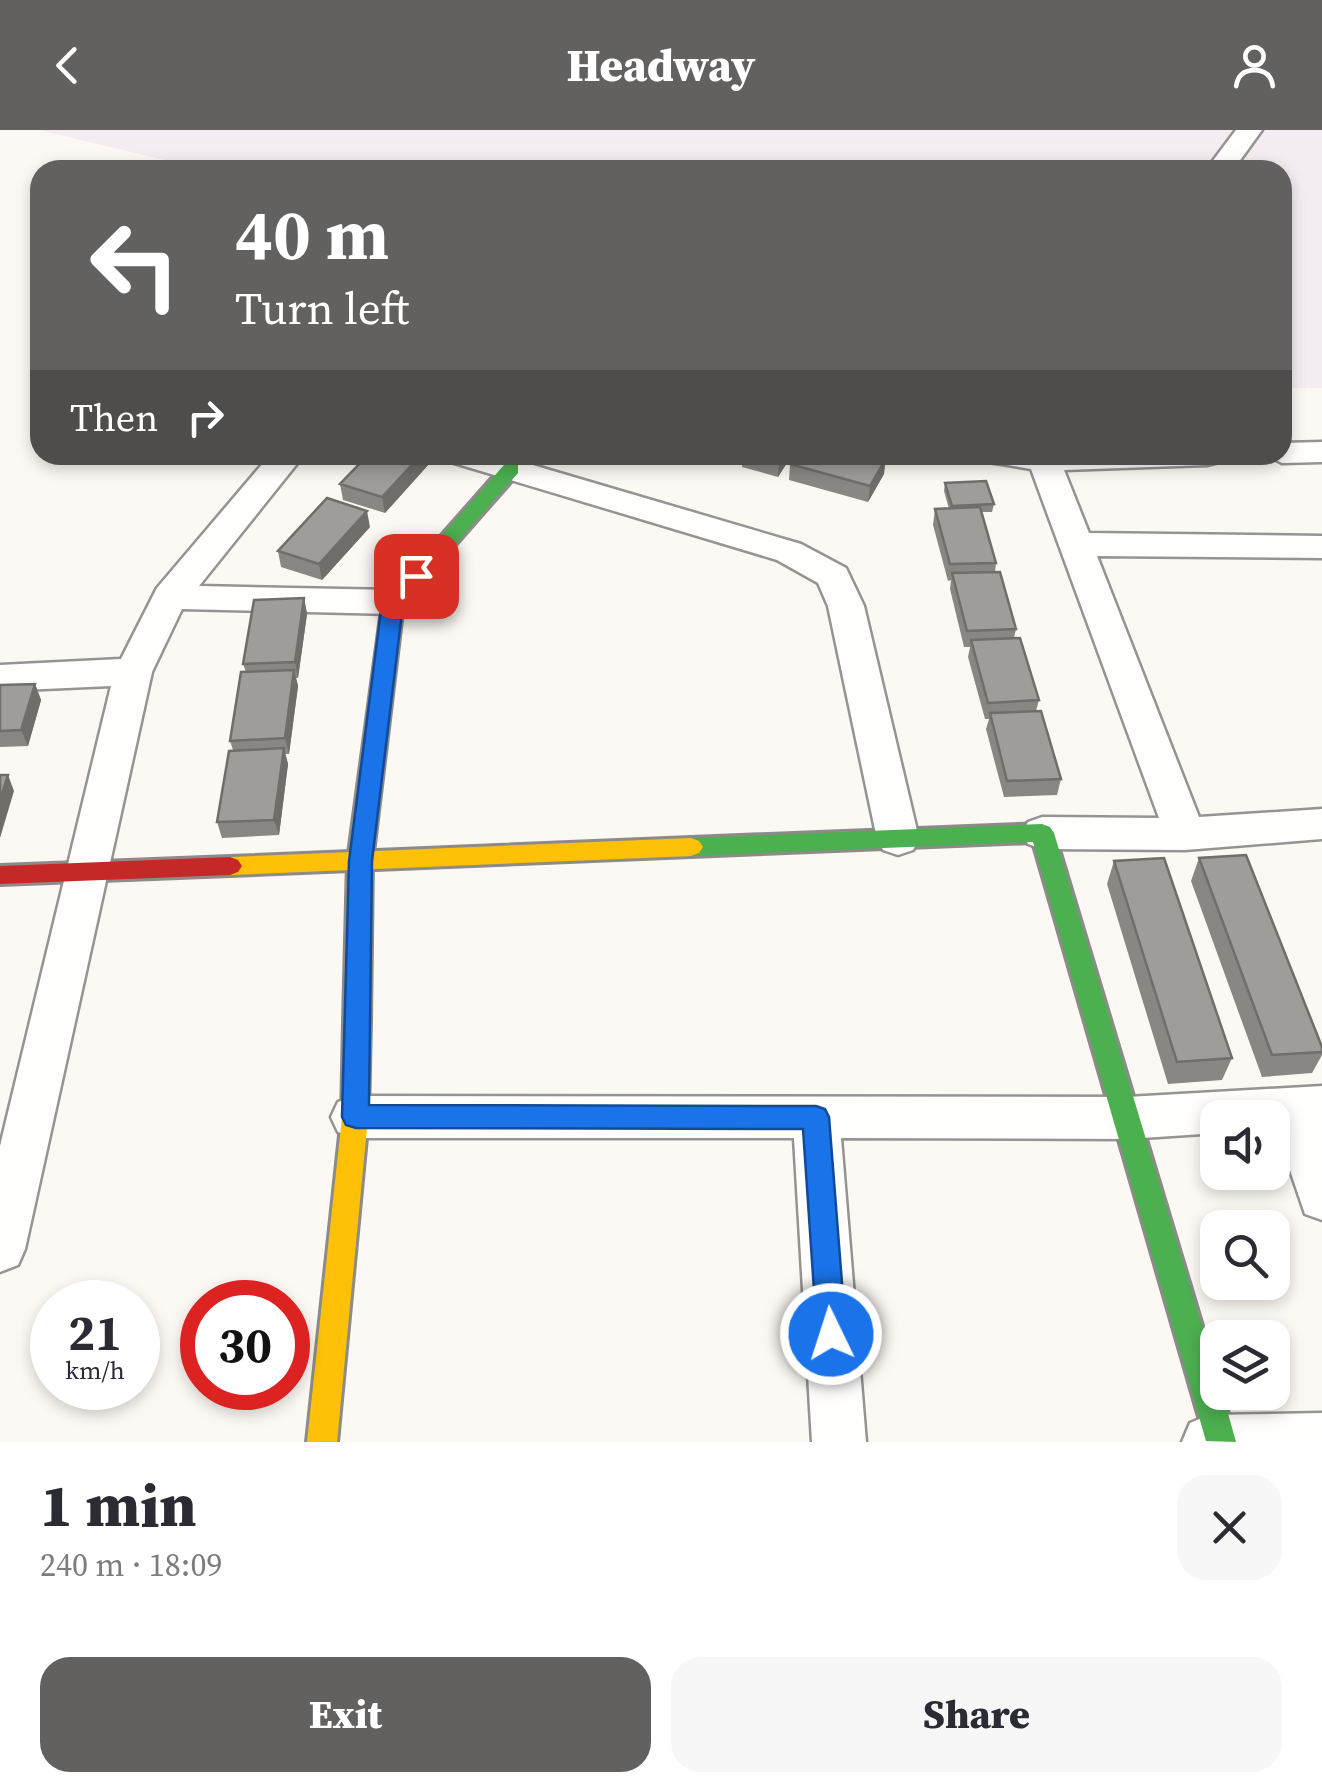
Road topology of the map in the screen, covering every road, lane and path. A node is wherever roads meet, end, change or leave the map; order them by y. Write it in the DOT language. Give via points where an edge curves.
graph roads {
  1 [pos="1250,130"];
  2 [pos="1227,160"];
  3 [pos="1322,452"];
  4 [pos="1292,453"];
  5 [pos="280,465"];
  6 [pos="498,465"];
  7 [pos="1046,465"];
  8 [pos="511,469"];
  9 [pos="1075,544"];
  10 [pos="1322,546"];
  11 [pos="170,597"];
  12 [pos="392,602"];
  13 [pos="133,672"];
  14 [pos="0,678"];
  15 [pos="1322,824"];
  16 [pos="1042,833"];
  17 [pos="1185,834"];
  18 [pos="898,839"];
  19 [pos="360,861"];
  20 [pos="89,872"];
  21 [pos="0,876"];
  22 [pos="1307,1106"];
  23 [pos="356,1117"];
  24 [pos="816,1117"];
  25 [pos="1127,1118"];
  26 [pos="14,1130"];
  27 [pos="1322,1198"];
  28 [pos="0,1248"];
  29 [pos="1322,1440"];
  30 [pos="1220,1441"];
  31 [pos="322,1442"];
  32 [pos="839,1442"];
  33 [pos="1209,1442"];
  1 -- 2 [label="street"];
  3 -- 4 [label="street"];
  5 -- 11 [label="street"];
  6 -- 8 [label="street"];
  7 -- 9 [label="street"];
  8 -- 12 [label="street"];
  8 -- 18 [label="street" via="789,552 833,576 846,606"];
  9 -- 10 [label="street"];
  9 -- 17 [label="street"];
  11 -- 12 [label="street"];
  11 -- 13 [label="street"];
  12 -- 19 [label="street"];
  13 -- 14 [label="street"];
  13 -- 20 [label="street"];
  15 -- 17 [label="street"];
  16 -- 17 [label="street"];
  16 -- 18 [label="street"];
  16 -- 25 [label="street"];
  18 -- 19 [label="street"];
  19 -- 20 [label="street"];
  19 -- 23 [label="street"];
  20 -- 21 [label="street"];
  20 -- 26 [label="street"];
  22 -- 25 [label="street"];
  22 -- 27 [label="street"];
  23 -- 24 [label="street"];
  23 -- 31 [label="street"];
  24 -- 25 [label="street"];
  24 -- 32 [label="street"];
  25 -- 30 [label="street"];
  26 -- 28 [label="street"];
  29 -- 30 [label="street"];
  30 -- 33 [label="street"];
}
